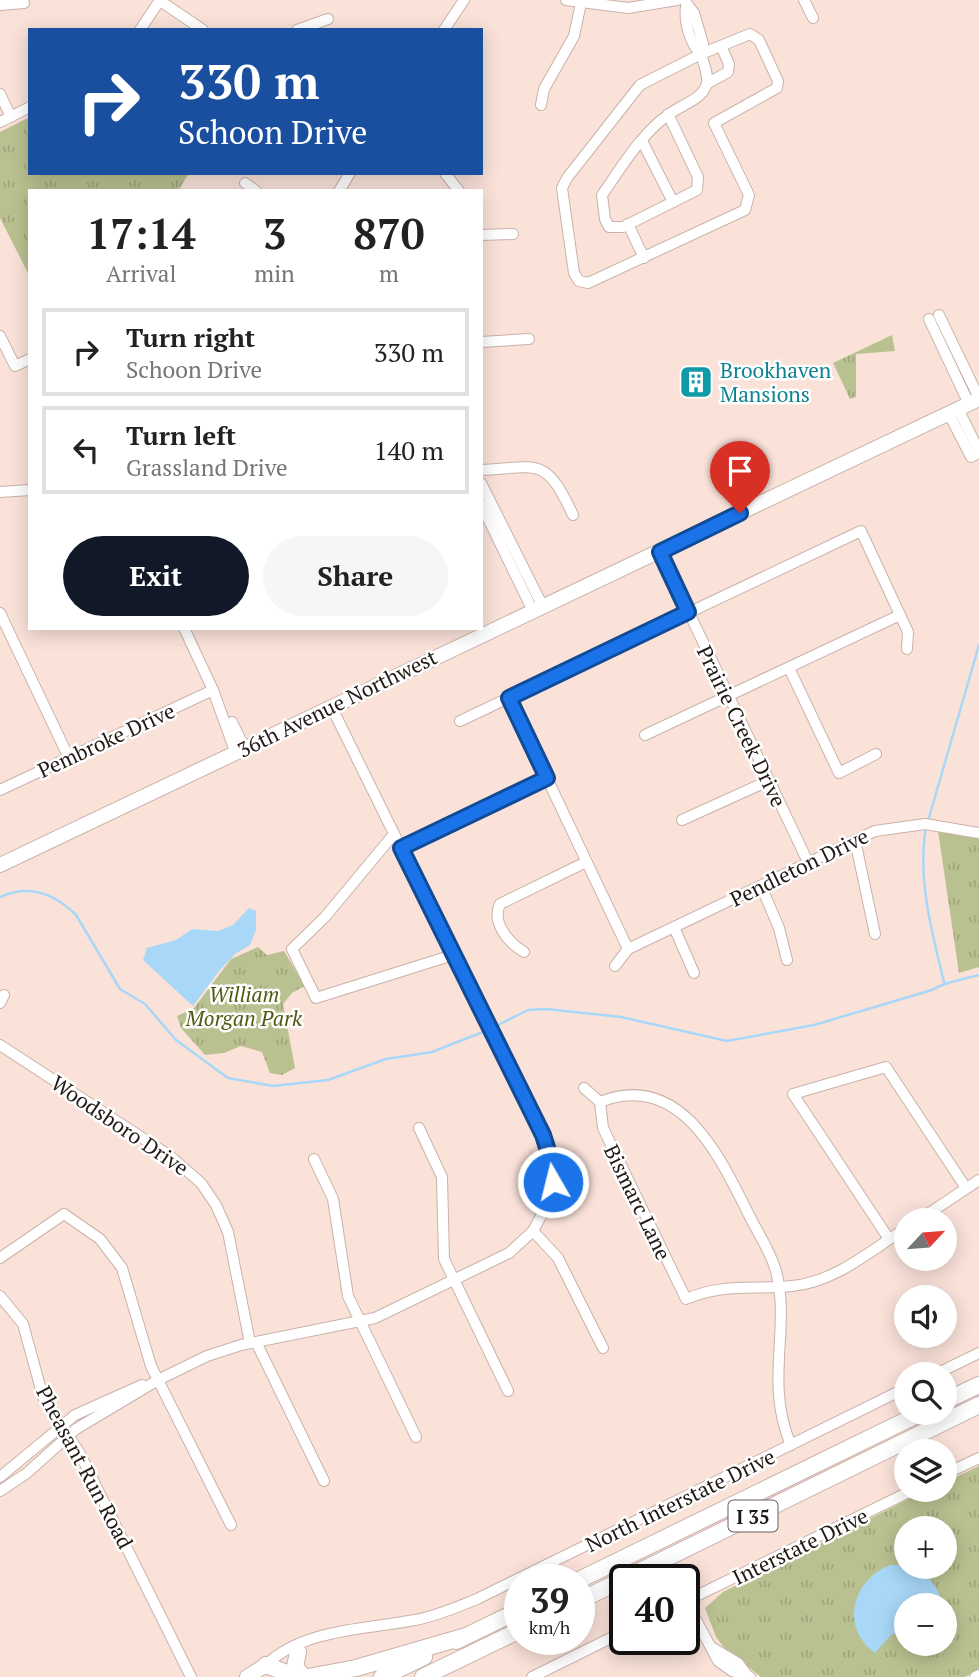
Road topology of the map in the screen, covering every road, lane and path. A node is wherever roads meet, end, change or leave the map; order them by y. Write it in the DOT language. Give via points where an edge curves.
graph roads {
  1 [pos="159,0"];
  2 [pos="464,0"];
  3 [pos="566,0"];
  4 [pos="804,0"];
  5 [pos="682,2"];
  6 [pos="24,3"];
  7 [pos="581,4"];
  8 [pos="0,5"];
  9 [pos="813,18"];
  10 [pos="328,19"];
  11 [pos="141,28"];
  12 [pos="200,28"];
  13 [pos="303,28"];
  14 [pos="445,28"];
  15 [pos="721,46"];
  16 [pos="701,54"];
  17 [pos="708,83"];
  18 [pos="0,94"];
  19 [pos="541,105"];
  20 [pos="28,108"];
  21 [pos="668,114"];
  22 [pos="5,119"];
  23 [pos="642,141"];
  24 [pos="447,175"];
  25 [pos="245,183"];
  26 [pos="253,189"];
  27 [pos="457,189"];
  28 [pos="673,202"];
  29 [pos="628,224"];
  30 [pos="513,234"];
  31 [pos="483,235"];
  32 [pos="644,258"];
  33 [pos="934,317"];
  34 [pos="0,336"];
  35 [pos="529,339"];
  36 [pos="483,342"];
  37 [pos="28,360"];
  38 [pos="967,405"];
  39 [pos="979,452"];
  40 [pos="483,470"];
  41 [pos="483,487"];
  42 [pos="28,490"];
  43 [pos="0,492"];
  44 [pos="483,509"];
  45 [pos="573,515"];
  46 [pos="660,552"];
  47 [pos="537,607"];
  48 [pos="0,612"];
  49 [pos="688,612"];
  50 [pos="900,615"];
  51 [pos="185,630"];
  52 [pos="907,649"];
  53 [pos="789,668"];
  54 [pos="213,690"];
  55 [pos="728,696"];
  56 [pos="509,698"];
  57 [pos="331,706"];
  58 [pos="460,721"];
  59 [pos="645,735"];
  60 [pos="240,749"];
  61 [pos="876,754"];
  62 [pos="69,758"];
  63 [pos="547,778"];
  64 [pos="768,781"];
  65 [pos="0,790"];
  66 [pos="682,820"];
  67 [pos="979,833"];
  68 [pos="394,834"];
  69 [pos="855,840"];
  70 [pos="401,848"];
  71 [pos="586,862"];
  72 [pos="808,862"];
  73 [pos="0,865"];
  74 [pos="761,886"];
  75 [pos="674,927"];
  76 [pos="875,934"];
  77 [pos="628,949"];
  78 [pos="524,952"];
  79 [pos="453,955"];
  80 [pos="787,960"];
  81 [pos="615,966"];
  82 [pos="694,973"];
  83 [pos="0,1045"];
  84 [pos="584,1088"];
  85 [pos="600,1102"];
  86 [pos="419,1128"];
  87 [pos="314,1159"];
  88 [pos="979,1180"];
  89 [pos="966,1188"];
  90 [pos="937,1208"];
  91 [pos="533,1231"];
  92 [pos="894,1236"];
  93 [pos="889,1239"];
  94 [pos="0,1258"];
  95 [pos="454,1280"];
  96 [pos="778,1287"];
  97 [pos="0,1296"];
  98 [pos="360,1322"];
  99 [pos="253,1343"];
  100 [pos="603,1348"];
  101 [pos="979,1353"];
  102 [pos="957,1364"];
  103 [pos="158,1380"];
  104 [pos="979,1385"];
  105 [pos="508,1391"];
  106 [pos="894,1394"];
  107 [pos="957,1395"];
  108 [pos="979,1405"];
  109 [pos="61,1425"];
  110 [pos="896,1425"];
  111 [pos="68,1436"];
  112 [pos="416,1437"];
  113 [pos="792,1445"];
  114 [pos="979,1458"];
  115 [pos="957,1469"];
  116 [pos="0,1477"];
  117 [pos="324,1481"];
  118 [pos="0,1491"];
  119 [pos="894,1499"];
  120 [pos="231,1525"];
  121 [pos="595,1572"];
  122 [pos="595,1593"];
  123 [pos="700,1594"];
  124 [pos="504,1617"];
  125 [pos="700,1628"];
  126 [pos="330,1635"];
  127 [pos="463,1637"];
  128 [pos="504,1638"];
  129 [pos="609,1639"];
  130 [pos="298,1652"];
  131 [pos="266,1665"];
  132 [pos="748,1676"];
  133 [pos="191,1677"];
  134 [pos="247,1677"];
  135 [pos="297,1677"];
  136 [pos="306,1677"];
  137 [pos="382,1677"];
  138 [pos="423,1677"];
  139 [pos="532,1677"];
  1 -- 11 [label="street"];
  1 -- 12 [label="street"];
  2 -- 14 [label="street"];
  3 -- 7 [label="street"];
  4 -- 9 [label="street"];
  5 -- 7 [label="street" via="628,8"];
  5 -- 16 [label="street" via="694,47"];
  6 -- 8 [label="street"];
  7 -- 19 [label="street" via="574,36 544,89"];
  10 -- 13 [label="street"];
  15 -- 16 [label="street"];
  15 -- 17 [label="street" via="729,72"];
  15 -- 32 [label="street" via="755,35 778,80 772,93 714,123 749,195 748,203 745,210"];
  16 -- 17 [label="street"];
  16 -- 32 [label="street" via="640,85 562,188 579,281 588,283"];
  17 -- 21 [label="street" via="688,103"];
  18 -- 22 [label="street"];
  20 -- 22 [label="street"];
  21 -- 23 [label="street"];
  21 -- 28 [label="street" via="700,184"];
  23 -- 28 [label="street"];
  23 -- 29 [label="street" via="602,195 609,226"];
  24 -- 27 [label="street"];
  25 -- 26 [label="street"];
  28 -- 29 [label="street"];
  29 -- 32 [label="street"];
  30 -- 31 [label="street"];
  33 -- 38 [label="street"];
  34 -- 37 [label="street" via="15,366"];
  35 -- 36 [label="street"];
  38 -- 39 [label="street" via="971,457"];
  38 -- 46 [label="main road, 36th Avenue Northwest"];
  40 -- 45 [label="street" via="533,467 546,471"];
  41 -- 47 [label="street"];
  42 -- 43 [label="street"];
  44 -- 47 [label="street"];
  46 -- 47 [label="main road, 36th Avenue Northwest"];
  46 -- 49 [label="street, Prairie Creek Drive"];
  47 -- 57 [label="main road, 36th Avenue Northwest"];
  48 -- 62 [label="street"];
  49 -- 50 [label="street" via="861,531"];
  49 -- 55 [label="street, Prairie Creek Drive"];
  49 -- 56 [label="street"];
  50 -- 52 [label="street" via="908,632"];
  50 -- 53 [label="street"];
  51 -- 54 [label="street"];
  53 -- 55 [label="street"];
  53 -- 61 [label="street" via="839,773"];
  54 -- 60 [label="street"];
  54 -- 62 [label="street, Pembroke Drive"];
  55 -- 59 [label="street"];
  55 -- 64 [label="street, Prairie Creek Drive"];
  56 -- 58 [label="street"];
  56 -- 63 [label="street"];
  57 -- 60 [label="main road, 36th Avenue Northwest"];
  57 -- 68 [label="street"];
  60 -- 73 [label="main road, 36th Avenue Northwest"];
  62 -- 65 [label="street, Pembroke Drive"];
  63 -- 70 [label="street"];
  63 -- 71 [label="street"];
  64 -- 66 [label="street"];
  64 -- 72 [label="street, Prairie Creek Drive"];
  67 -- 69 [label="street, Pendleton Drive" via="929,825 875,831"];
  68 -- 70 [label="street"];
  68 -- 79 [label="street" via="292,950 316,998"];
  69 -- 72 [label="street, Pendleton Drive"];
  69 -- 76 [label="street"];
  70 -- 79 [label="street"];
  71 -- 77 [label="street"];
  71 -- 78 [label="street" via="500,904 499,922 508,940"];
  72 -- 74 [label="street, Pendleton Drive"];
  74 -- 75 [label="street, Pendleton Drive"];
  74 -- 80 [label="street"];
  75 -- 77 [label="street, Pendleton Drive"];
  75 -- 82 [label="street"];
  77 -- 81 [label="street"];
  79 -- 91 [label="street" via="543,1135 551,1160 552,1191"];
  83 -- 99 [label="street, Woodsboro Drive" via="170,1156 201,1183 228,1232"];
  84 -- 85 [label="street"];
  85 -- 96 [label="street" via="621,1095 643,1097 677,1111 704,1132 768,1253"];
  85 -- 96 [label="street, Bismarc Lane" via="603,1128 686,1299 723,1287"];
  86 -- 95 [label="street" via="442,1177 442,1247"];
  87 -- 98 [label="street" via="332,1199 346,1290"];
  88 -- 89 [label="street"];
  89 -- 90 [label="street"];
  89 -- 93 [label="street" via="886,1067 793,1094"];
  91 -- 95 [label="street" via="509,1253"];
  91 -- 100 [label="street" via="558,1258"];
  92 -- 93 [label="street"];
  93 -- 96 [label="street" via="835,1273"];
  94 -- 103 [label="street" via="64,1214 89,1230 122,1268"];
  95 -- 98 [label="street"];
  95 -- 105 [label="street"];
  96 -- 113 [label="street" via="778,1397"];
  97 -- 109 [label="street, Pheasant Run Road" via="23,1324 43,1397"];
  98 -- 99 [label="street"];
  98 -- 112 [label="street"];
  99 -- 103 [label="street" via="215,1352"];
  99 -- 117 [label="street, Woodsboro Drive"];
  101 -- 102 [label="street"];
  103 -- 109 [label="street" via="104,1399"];
  103 -- 111 [label="street"];
  103 -- 120 [label="street"];
  104 -- 107 [label="highway"];
  106 -- 113 [label="street, North Interstate Drive"];
  108 -- 122 [label="highway, I 35"];
  109 -- 111 [label="street, Pheasant Run Road"];
  109 -- 116 [label="street"];
  110 -- 121 [label="highway, I 35"];
  111 -- 118 [label="street"];
  111 -- 133 [label="street, Pheasant Run Road"];
  113 -- 126 [label="street, North Interstate Drive" via="455,1608"];
  114 -- 115 [label="street"];
  119 -- 123 [label="street, Interstate Drive"];
  124 -- 127 [label="highway"];
  125 -- 132 [label="street" via="718,1661"];
  126 -- 130 [label="street, North Interstate Drive"];
  126 -- 131 [label="street, North Interstate Drive" via="301,1644"];
  127 -- 136 [label="highway" via="356,1668"];
  127 -- 137 [label="highway"];
  128 -- 138 [label="highway"];
  129 -- 139 [label="street"];
  130 -- 131 [label="street, North Interstate Drive"];
  130 -- 136 [label="highway" via="295,1667"];
  131 -- 134 [label="main road, North Interstate Drive"];
  131 -- 135 [label="highway"];
}
